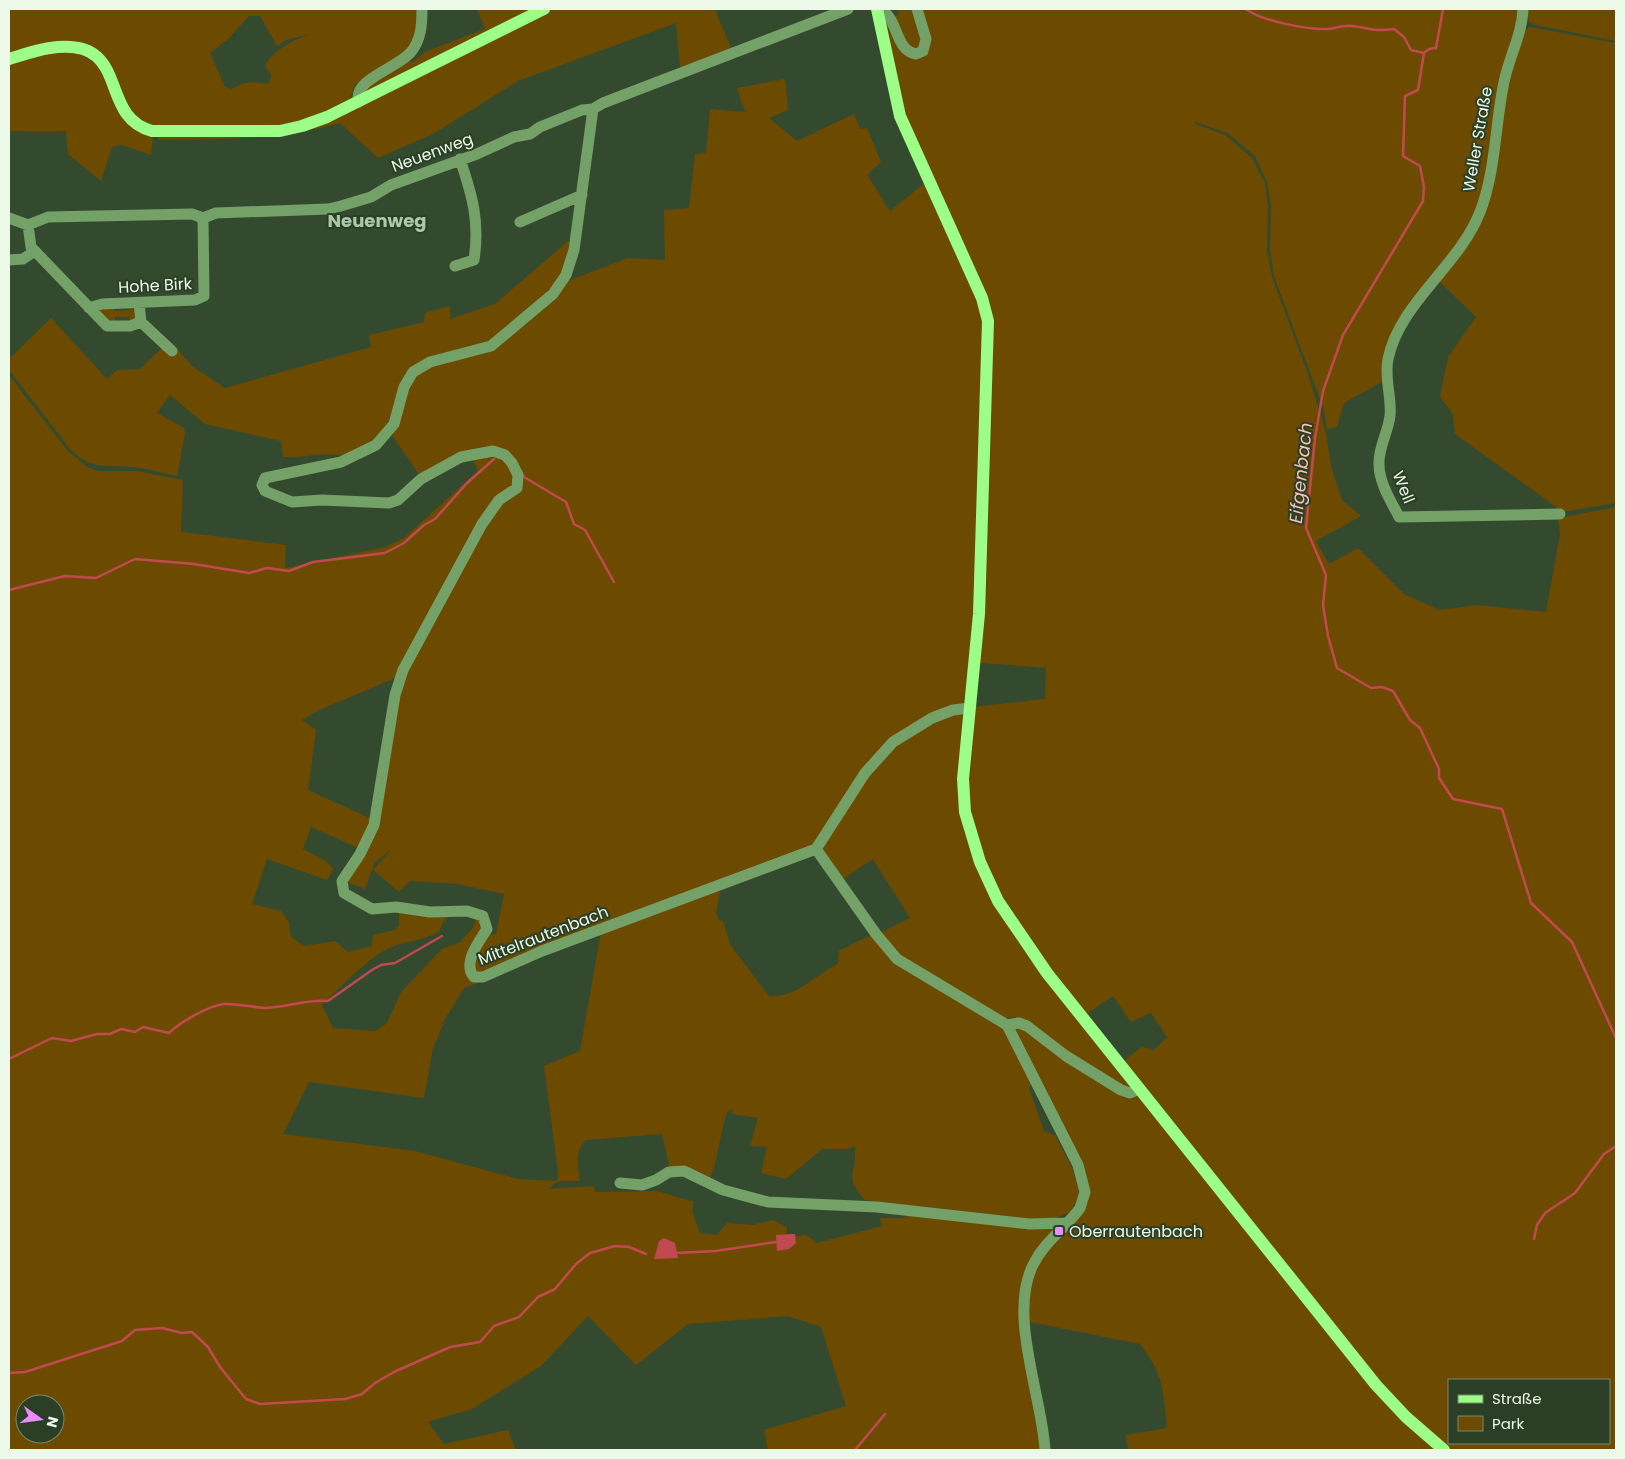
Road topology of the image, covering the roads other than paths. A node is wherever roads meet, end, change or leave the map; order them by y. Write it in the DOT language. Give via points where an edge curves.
graph roads {
  1 [pos="422,9"];
  2 [pos="544,9"];
  3 [pos="848,9"];
  4 [pos="877,9"];
  5 [pos="917,9"];
  6 [pos="1523,9"];
  7 [pos="9,59"];
  8 [pos="359,102"];
  9 [pos="593,109"];
  10 [pos="460,159"];
  11 [pos="582,194"];
  12 [pos="9,218"];
  13 [pos="203,218"];
  14 [pos="520,222"];
  15 [pos="28,225"];
  16 [pos="35,251"];
  17 [pos="9,260"];
  18 [pos="455,266"];
  19 [pos="1426,291"];
  20 [pos="140,303"];
  21 [pos="89,308"];
  22 [pos="141,322"];
  23 [pos="172,351"];
  24 [pos="1560,514"];
  25 [pos="970,708"];
  26 [pos="816,849"];
  27 [pos="1007,1025"];
  28 [pos="1139,1089"];
  29 [pos="620,1183"];
  30 [pos="1065,1223"];
  31 [pos="1045,1450"];
  32 [pos="1444,1450"];
  1 -- 8 [label="street" via="422,28 412,50 403,60 362,85 357,94"];
  2 -- 8 [label="main road"];
  3 -- 9 [label="street, Neuenweg"];
  4 -- 5 [label="street" via="889,17 906,50 916,54 923,51 926,41"];
  4 -- 25 [label="main road" via="900,116 982,298 988,321 979,614"];
  6 -- 19 [label="street, Weller Straße" via="1522,25 1504,80 1491,167 1480,212 1469,234"];
  7 -- 8 [label="main road" via="50,48 87,52 106,66 120,105 130,120 141,128 157,132 280,131 327,117"];
  9 -- 10 [label="street, Neuenweg" via="582,110 530,134 514,137"];
  9 -- 11 [label="street"];
  10 -- 13 [label="street, Neuenweg" via="391,185 371,197 332,208 216,213"];
  10 -- 18 [label="street" via="476,209 475,252 474,260"];
  11 -- 14 [label="street"];
  11 -- 26 [label="street, Mittelrautenbach" via="570,265 553,294 491,346 421,366 407,380 394,424 376,445 335,464 265,478 262,483 270,494 297,503 322,500 389,503 398,500 421,479 461,457 493,451 506,455 519,480 517,488 499,500 482,524 401,675 375,820 360,854 342,881 344,893 372,909 396,907 430,912 467,911 483,916 487,929 470,964 472,975 479,978 542,951"];
  12 -- 15 [label="street"];
  13 -- 15 [label="street, Neuenweg" via="192,214 48,217"];
  13 -- 20 [label="street, Hohe Birk" via="204,296 195,300"];
  15 -- 16 [label="street" via="29,242"];
  16 -- 17 [label="street" via="23,260"];
  16 -- 21 [label="street"];
  19 -- 24 [label="street, Well" via="1396,334 1388,360 1386,380 1390,414 1378,463 1399,517"];
  20 -- 21 [label="street, Hohe Birk" via="102,304"];
  20 -- 22 [label="street"];
  21 -- 22 [label="street" via="110,327"];
  22 -- 23 [label="street"];
  25 -- 26 [label="street" via="932,718 893,742 865,773"];
  25 -- 28 [label="main road" via="963,789 965,812 984,871 998,901 1030,950"];
  26 -- 27 [label="street" via="897,959"];
  27 -- 28 [label="street" via="1019,1023 1027,1026 1078,1064 1122,1090 1130,1093"];
  27 -- 30 [label="street" via="1084,1184 1084,1200"];
  28 -- 32 [label="main road" via="1381,1391"];
  29 -- 30 [label="street" via="642,1185 669,1172 684,1171 723,1190 768,1202 878,1207 1030,1224"];
  30 -- 31 [label="street" via="1038,1255 1024,1287 1023,1318"];
}
